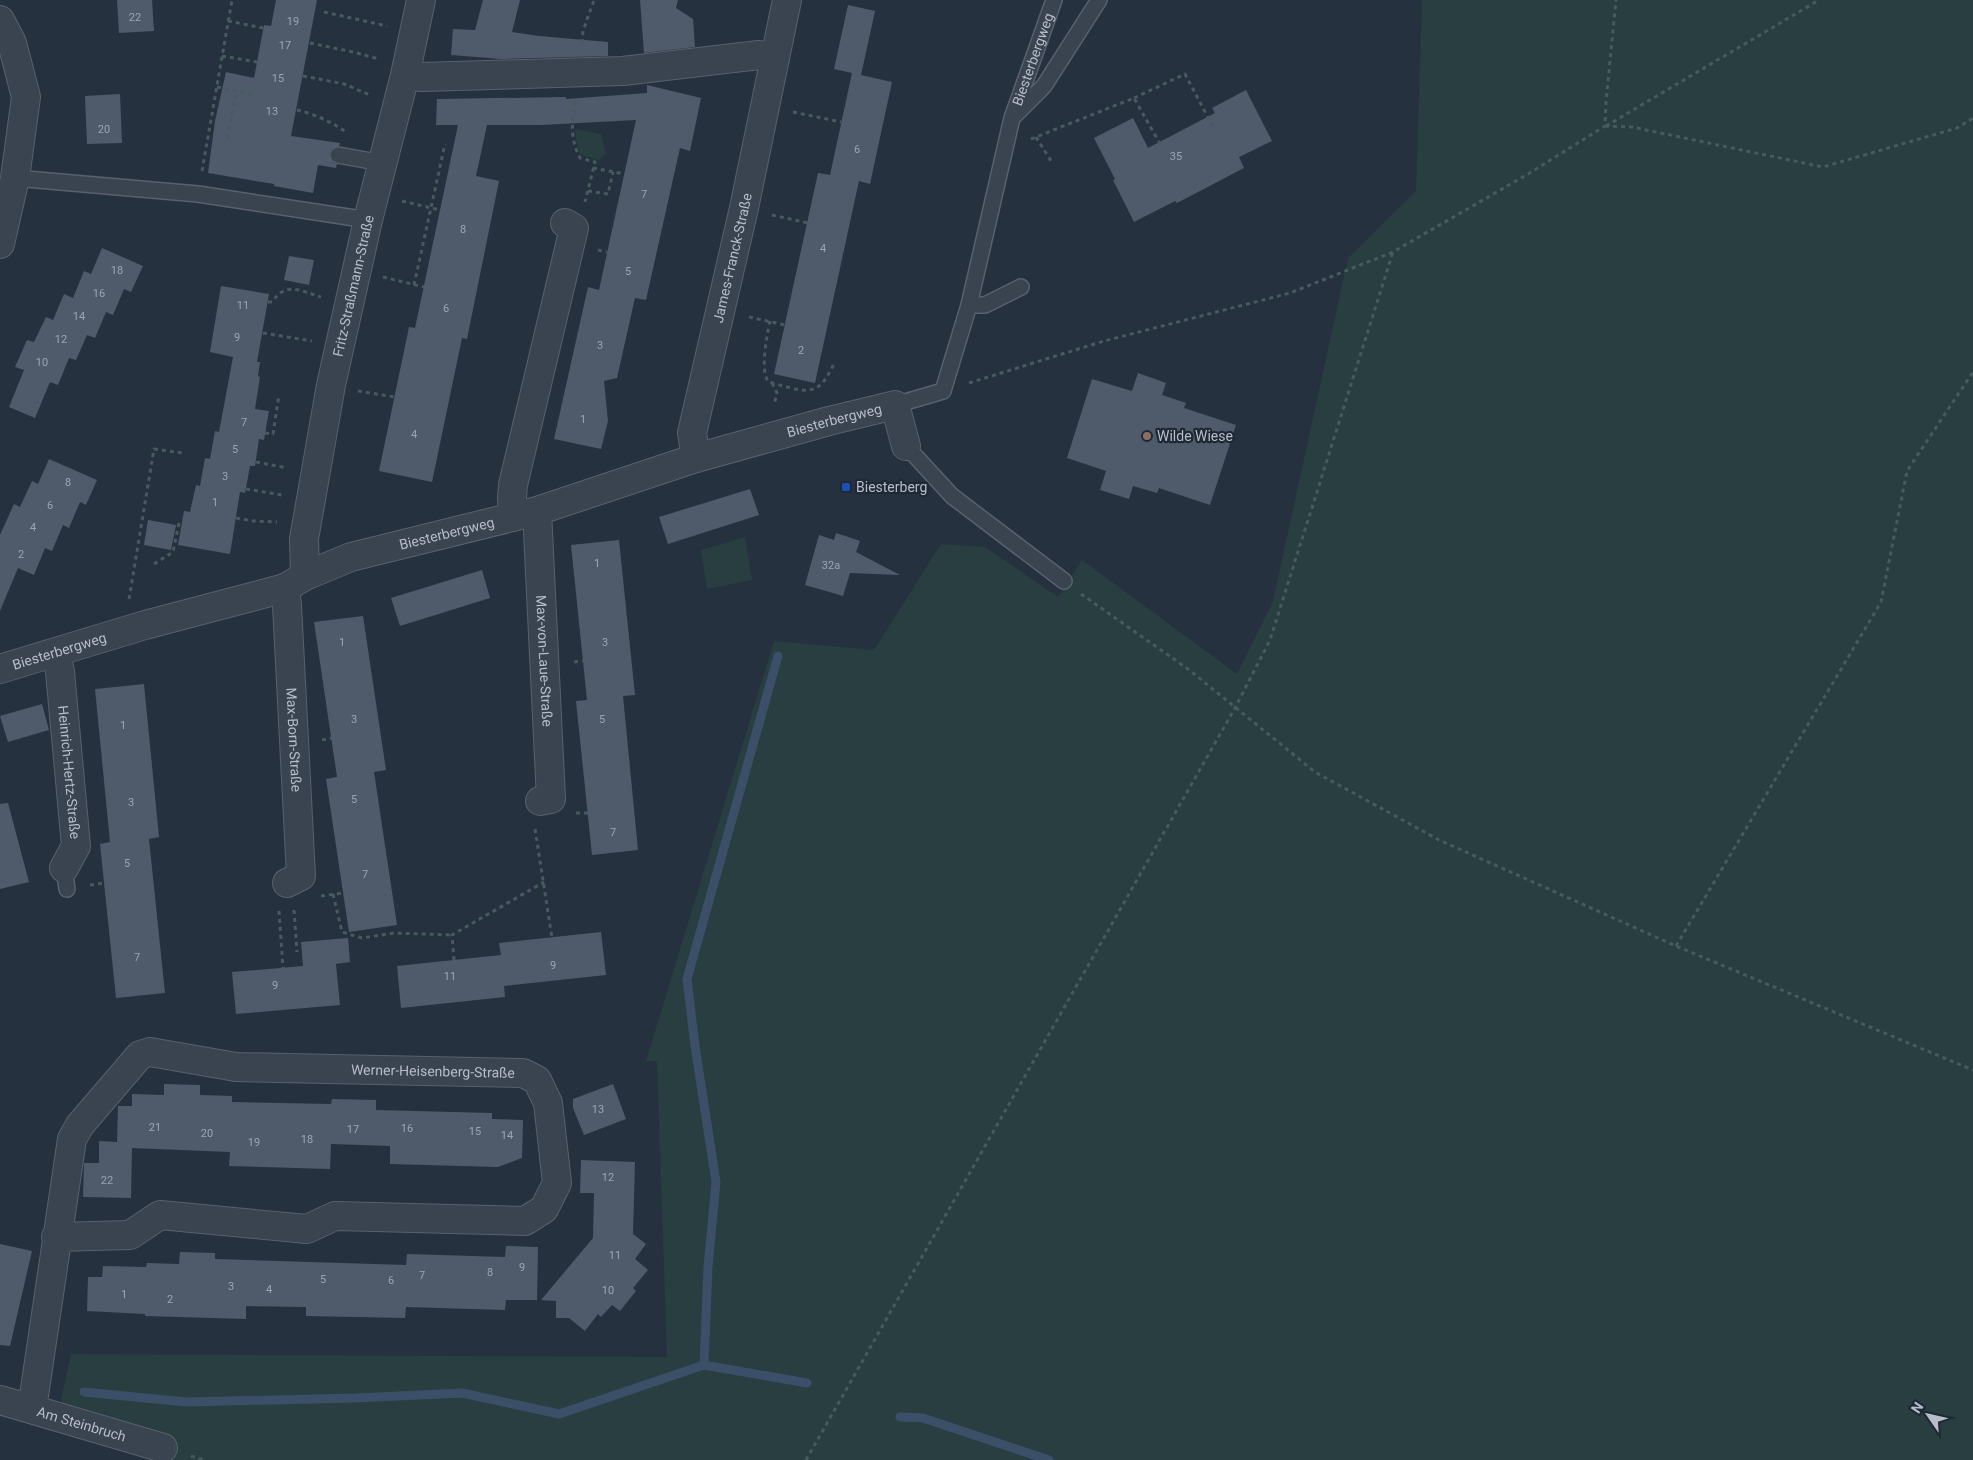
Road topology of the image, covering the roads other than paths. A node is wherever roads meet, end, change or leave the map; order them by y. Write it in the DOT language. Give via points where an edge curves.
graph roads {
  1 [pos="421,0"];
  2 [pos="787,0"];
  3 [pos="1054,0"];
  4 [pos="1099,0"];
  5 [pos="0,20"];
  6 [pos="775,58"];
  7 [pos="405,75"];
  8 [pos="1012,118"];
  9 [pos="345,156"];
  10 [pos="382,164"];
  11 [pos="15,178"];
  12 [pos="368,220"];
  13 [pos="569,225"];
  14 [pos="0,244"];
  15 [pos="1021,287"];
  16 [pos="969,305"];
  17 [pos="895,406"];
  18 [pos="906,446"];
  19 [pos="696,458"];
  20 [pos="525,514"];
  21 [pos="1064,581"];
  22 [pos="295,582"];
  23 [pos="56,653"];
  24 [pos="0,669"];
  25 [pos="540,801"];
  26 [pos="66,878"];
  27 [pos="291,896"];
  28 [pos="56,1237"];
  29 [pos="0,1400"];
  30 [pos="32,1409"];
  31 [pos="164,1454"];
  1 -- 7 [label="street, Fritz-Straßmann-Straße"];
  2 -- 6 [label="street, James-Franck-Straße"];
  3 -- 8 [label="lane, Biesterbergweg"];
  4 -- 8 [label="lane" via="1044,86"];
  5 -- 11 [label="street" via="12,43 26,97"];
  6 -- 7 [label="street" via="759,55 579,74 422,78"];
  6 -- 19 [label="street, James-Franck-Straße" via="692,433"];
  7 -- 10 [label="street, Fritz-Straßmann-Straße"];
  8 -- 16 [label="lane, Biesterbergweg"];
  9 -- 10 [label="lane"];
  10 -- 12 [label="street, Fritz-Straßmann-Straße"];
  11 -- 12 [label="lane" via="198,194"];
  11 -- 14 [label="street"];
  12 -- 22 [label="street, Fritz-Straßmann-Straße" via="331,385"];
  13 -- 20 [label="street" via="513,486 512,497"];
  15 -- 16 [label="lane" via="985,305"];
  16 -- 17 [label="lane, Biesterbergweg" via="943,392"];
  17 -- 18 [label="street, Biesterbergweg"];
  17 -- 19 [label="street, Biesterbergweg"];
  18 -- 21 [label="lane" via="952,496"];
  19 -- 20 [label="street, Biesterbergweg"];
  20 -- 22 [label="street, Biesterbergweg" via="351,557"];
  20 -- 25 [label="street, Max-von-Laue-Straße" via="551,799"];
  22 -- 23 [label="street, Biesterbergweg"];
  22 -- 27 [label="street, Max-Born-Straße" via="287,605 301,876"];
  23 -- 24 [label="street, Biesterbergweg"];
  23 -- 26 [label="street, Heinrich-Hertz-Straße" via="76,846"];
  28 -- 28 [label="street, Werner-Heisenberg-Straße" via="72,1139 131,1063 150,1052 236,1067 523,1073 537,1080 548,1103 557,1183 544,1209 525,1221 335,1216 306,1229 160,1214 130,1235"];
  28 -- 30 [label="street, Werner-Heisenberg-Straße"];
  29 -- 30 [label="street, Am Steinbruch"];
  30 -- 31 [label="street, Am Steinbruch"];
}
